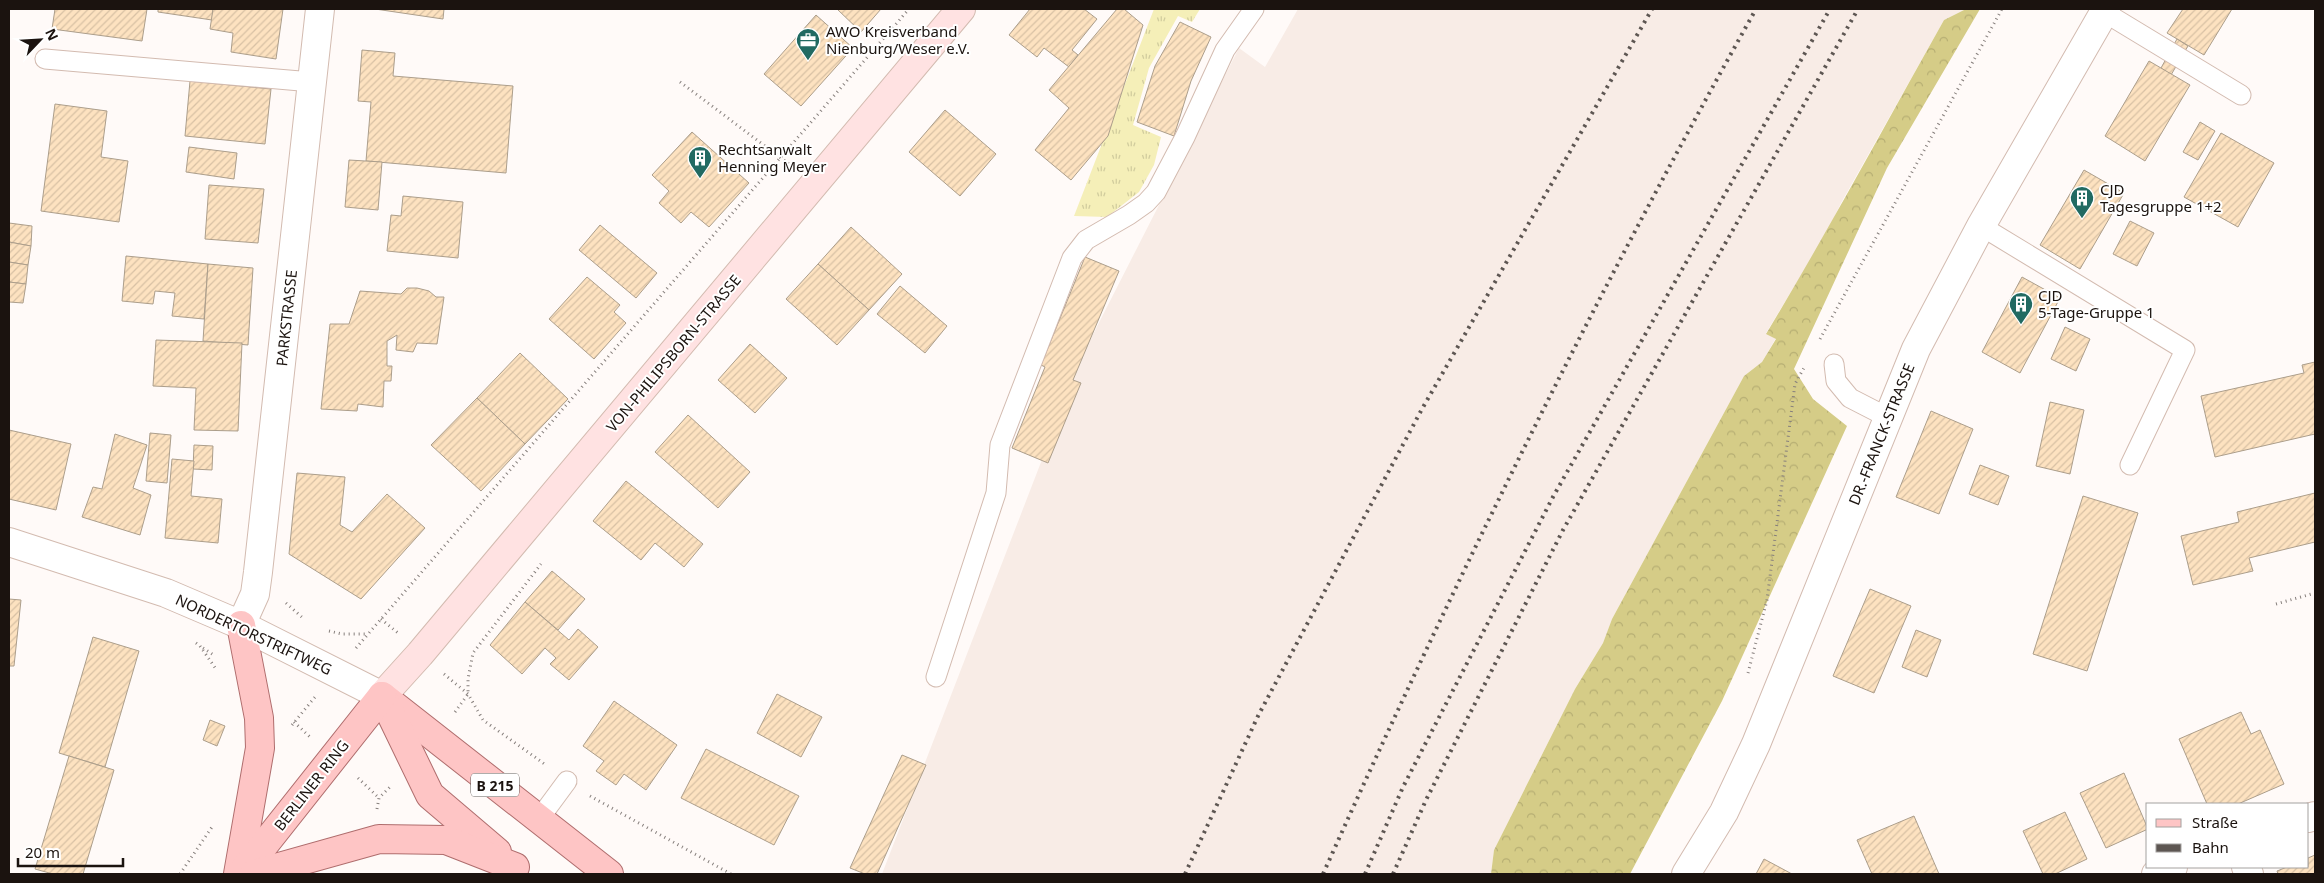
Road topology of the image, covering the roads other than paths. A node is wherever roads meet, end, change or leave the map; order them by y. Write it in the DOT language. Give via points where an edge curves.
graph roads {
  1 [pos="320,9"];
  2 [pos="961,9"];
  3 [pos="1254,9"];
  4 [pos="2105,10"];
  5 [pos="45,58"];
  6 [pos="312,82"];
  7 [pos="2241,95"];
  8 [pos="1981,226"];
  9 [pos="1834,364"];
  10 [pos="1887,417"];
  11 [pos="2130,465"];
  12 [pos="9,542"];
  13 [pos="241,625"];
  14 [pos="936,677"];
  15 [pos="382,696"];
  16 [pos="567,781"];
  17 [pos="539,820"];
  18 [pos="2170,868"];
  19 [pos="519,871"];
  20 [pos="240,874"];
  21 [pos="254,874"];
  22 [pos="609,874"];
  23 [pos="1686,874"];
  24 [pos="2156,874"];
  1 -- 6 [label="street, PARKSTRASSE"];
  2 -- 15 [label="main road, VON-PHILIPSBORN-STRASSE"];
  3 -- 14 [label="lane" via="1225,50 1156,192 1129,215 1086,240 1072,258 1000,445 996,493"];
  4 -- 7 [label="lane"];
  4 -- 8 [label="street, DR.-FRANCK-STRASSE"];
  5 -- 6 [label="lane"];
  6 -- 13 [label="street, PARKSTRASSE" via="255,594"];
  8 -- 10 [label="street, DR.-FRANCK-STRASSE" via="1916,349"];
  8 -- 11 [label="lane" via="2185,350"];
  9 -- 10 [label="lane" via="1836,381 1850,398"];
  10 -- 23 [label="street, DR.-FRANCK-STRASSE" via="1756,744 1724,812"];
  12 -- 13 [label="street, NORDERTORSTRIFTWEG" via="166,594"];
  13 -- 15 [label="street, NORDERTORSTRIFTWEG"];
  13 -- 20 [label="main road" via="259,718 260,748"];
  15 -- 17 [label="main road, B 215"];
  15 -- 19 [label="main road" via="430,795"];
  15 -- 20 [label="main road, BERLINER RING"];
  16 -- 17 [label="lane"];
  17 -- 22 [label="main road, B 215"];
  18 -- 24 [label="street"];
  19 -- 21 [label="main road" via="446,840 379,839"];
}
